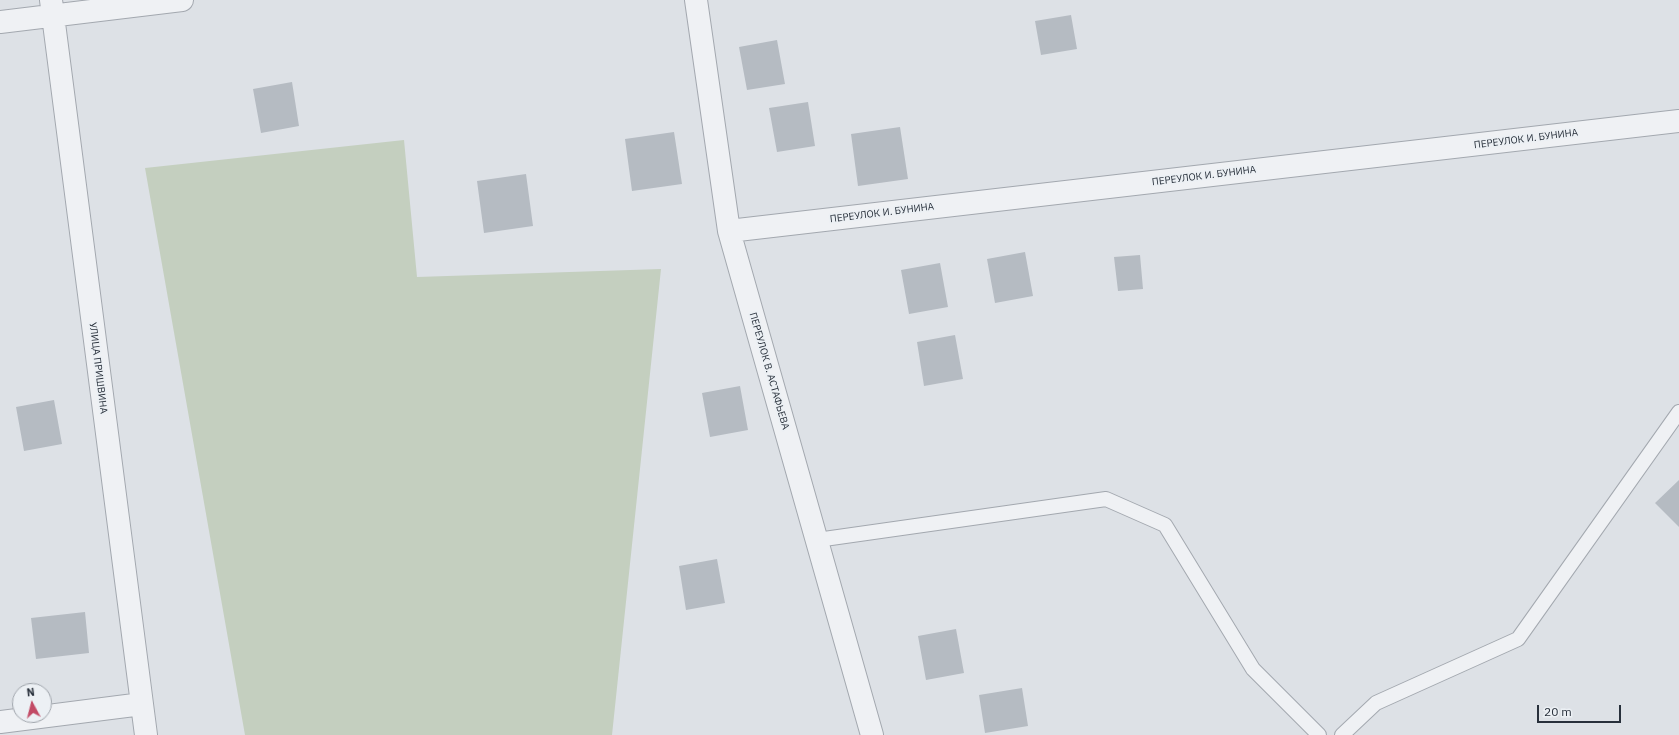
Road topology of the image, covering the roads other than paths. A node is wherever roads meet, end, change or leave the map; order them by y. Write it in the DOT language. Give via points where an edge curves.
graph roads {
  1 [pos="182,0"];
  2 [pos="696,0"];
  3 [pos="52,8"];
  4 [pos="0,22"];
  5 [pos="1679,121"];
  6 [pos="729,231"];
  7 [pos="1679,412"];
  8 [pos="817,540"];
  9 [pos="142,704"];
  10 [pos="0,722"];
  11 [pos="146,735"];
  12 [pos="872,735"];
  13 [pos="1319,735"];
  14 [pos="1342,735"];
  1 -- 3 [label="street"];
  2 -- 6 [label="street, ПЕРЕУЛОК В. АСТАФЬЕВА"];
  3 -- 4 [label="street"];
  3 -- 9 [label="street, УЛИЦА ПРИШВИНА"];
  5 -- 6 [label="street, ПЕРЕУЛОК И. БУНИНА"];
  6 -- 8 [label="street, ПЕРЕУЛОК В. АСТАФЬЕВА"];
  7 -- 14 [label="lane" via="1518,639 1376,703"];
  8 -- 12 [label="street, ПЕРЕУЛОК В. АСТАФЬЕВА"];
  8 -- 13 [label="lane" via="1106,499 1165,525 1253,669"];
  9 -- 10 [label="street"];
  9 -- 11 [label="street, УЛИЦА ПРИШВИНА"];
}
